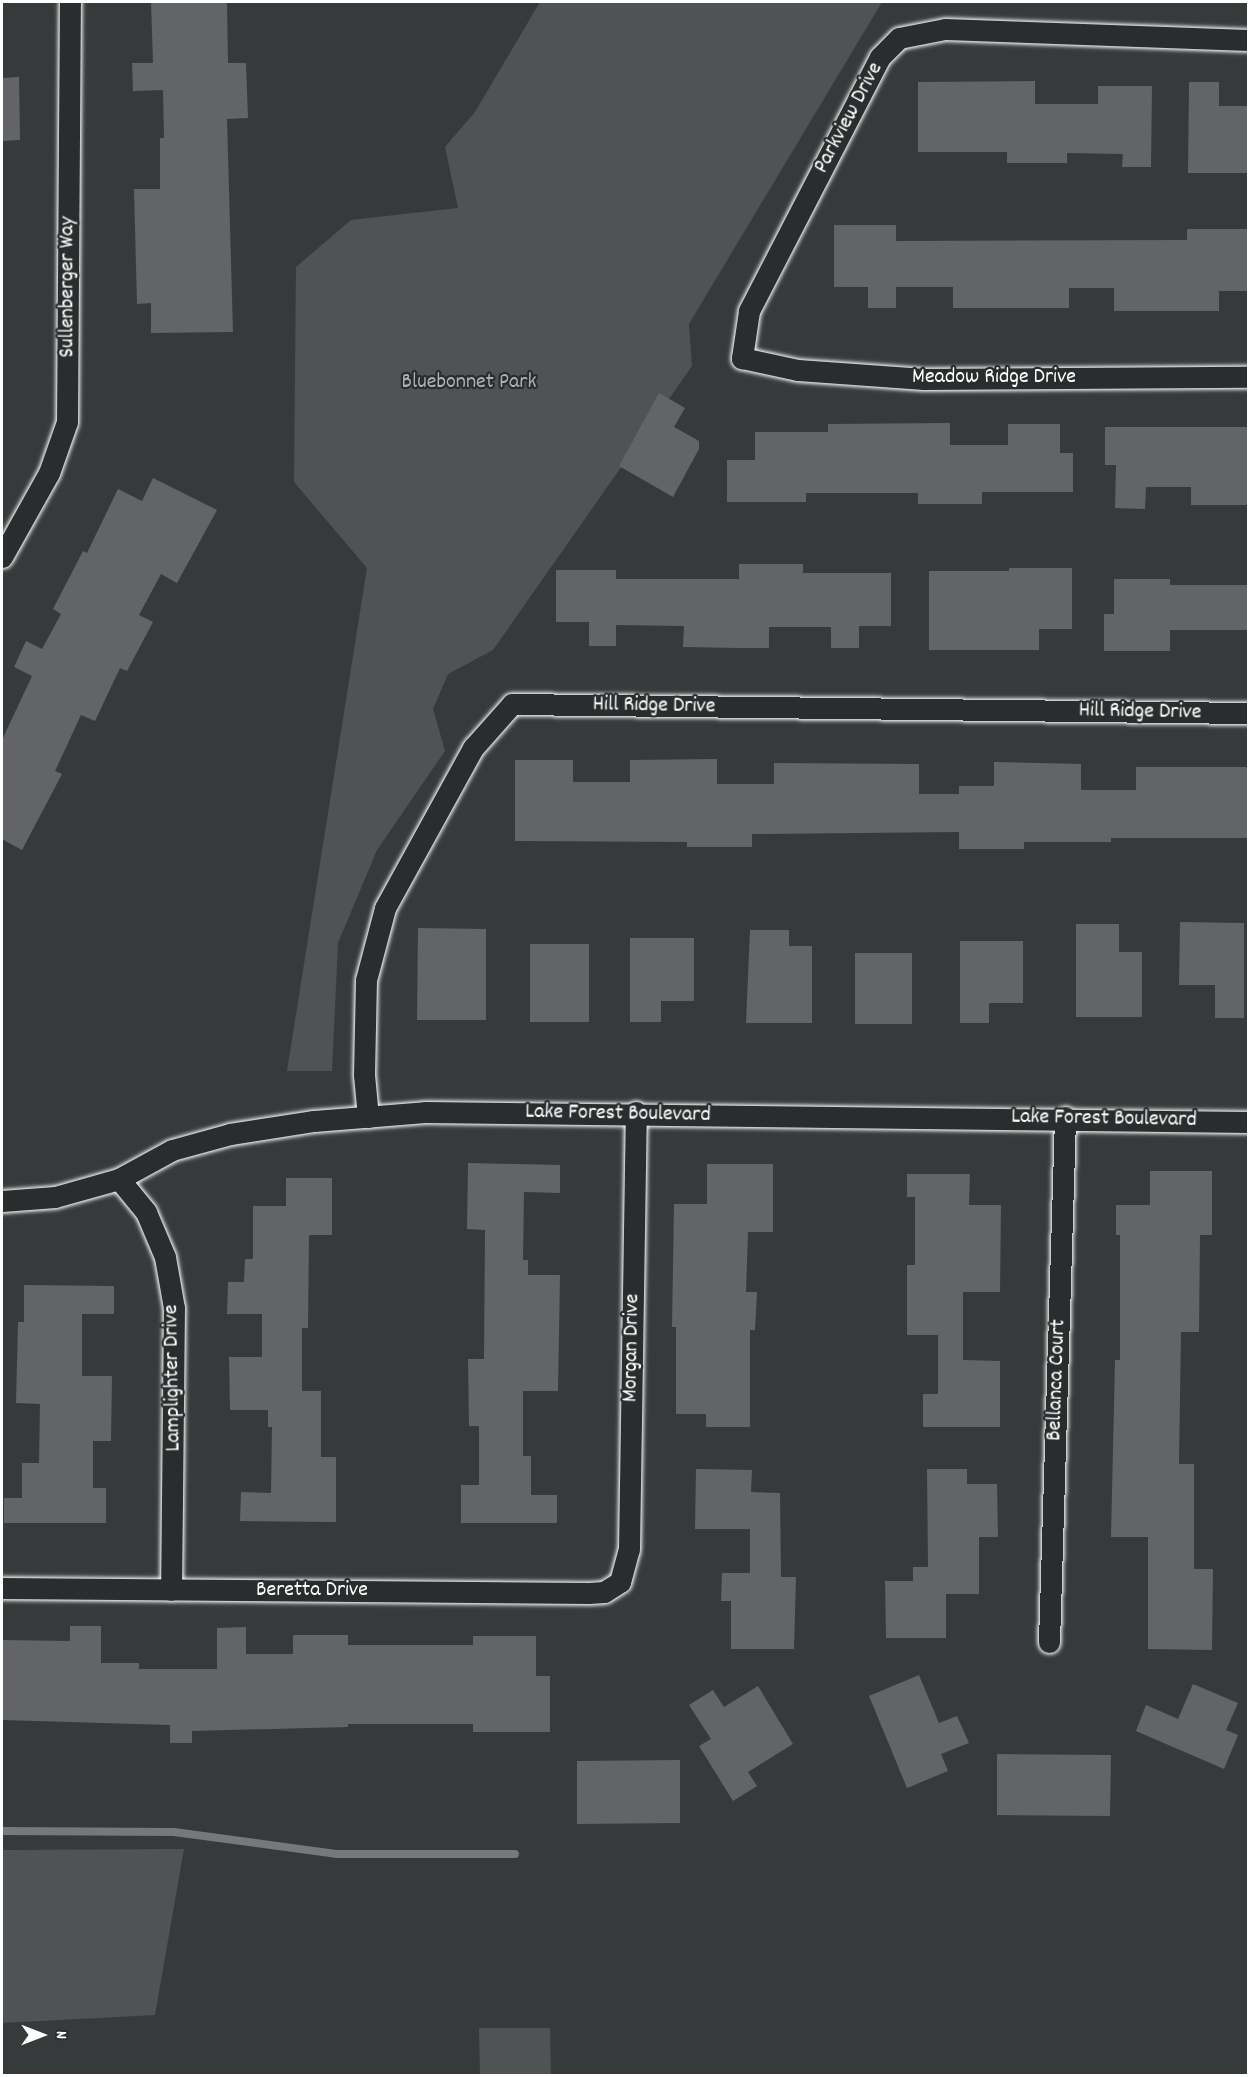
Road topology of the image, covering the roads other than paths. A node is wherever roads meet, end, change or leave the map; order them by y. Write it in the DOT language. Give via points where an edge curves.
graph roads {
  1 [pos="70,2"];
  2 [pos="1248,40"];
  3 [pos="742,358"];
  4 [pos="1248,377"];
  5 [pos="2,557"];
  6 [pos="1248,713"];
  7 [pos="636,1112"];
  8 [pos="368,1117"];
  9 [pos="1065,1117"];
  10 [pos="1248,1122"];
  11 [pos="119,1179"];
  12 [pos="2,1201"];
  13 [pos="620,1582"];
  14 [pos="2,1588"];
  15 [pos="171,1590"];
  16 [pos="1049,1642"];
  1 -- 5 [label="street, Sullenberger Way" via="67,422 49,473"];
  2 -- 3 [label="street, Parkview Drive" via="945,29 899,38 880,57 749,311"];
  3 -- 4 [label="street, Meadow Ridge Drive" via="798,370 924,379"];
  6 -- 8 [label="street, Hill Ridge Drive" via="512,704 473,748 385,909 375,936 366,980 364,1075"];
  7 -- 8 [label="street, Lake Forest Boulevard" via="425,1112"];
  7 -- 9 [label="street, Lake Forest Boulevard" via="844,1119"];
  7 -- 13 [label="street, Morgan Drive" via="629,1549"];
  8 -- 11 [label="street, Lake Forest Boulevard" via="230,1134 172,1150"];
  9 -- 10 [label="street, Lake Forest Boulevard"];
  9 -- 16 [label="street, Bellanca Court"];
  11 -- 12 [label="street, Lake Forest Boulevard" via="55,1197"];
  11 -- 15 [label="street, Lamplighter Drive" via="146,1212 165,1257 174,1308"];
  13 -- 15 [label="street, Beretta Drive" via="604,1592 589,1593"];
  14 -- 15 [label="street, Beretta Drive"];
}
